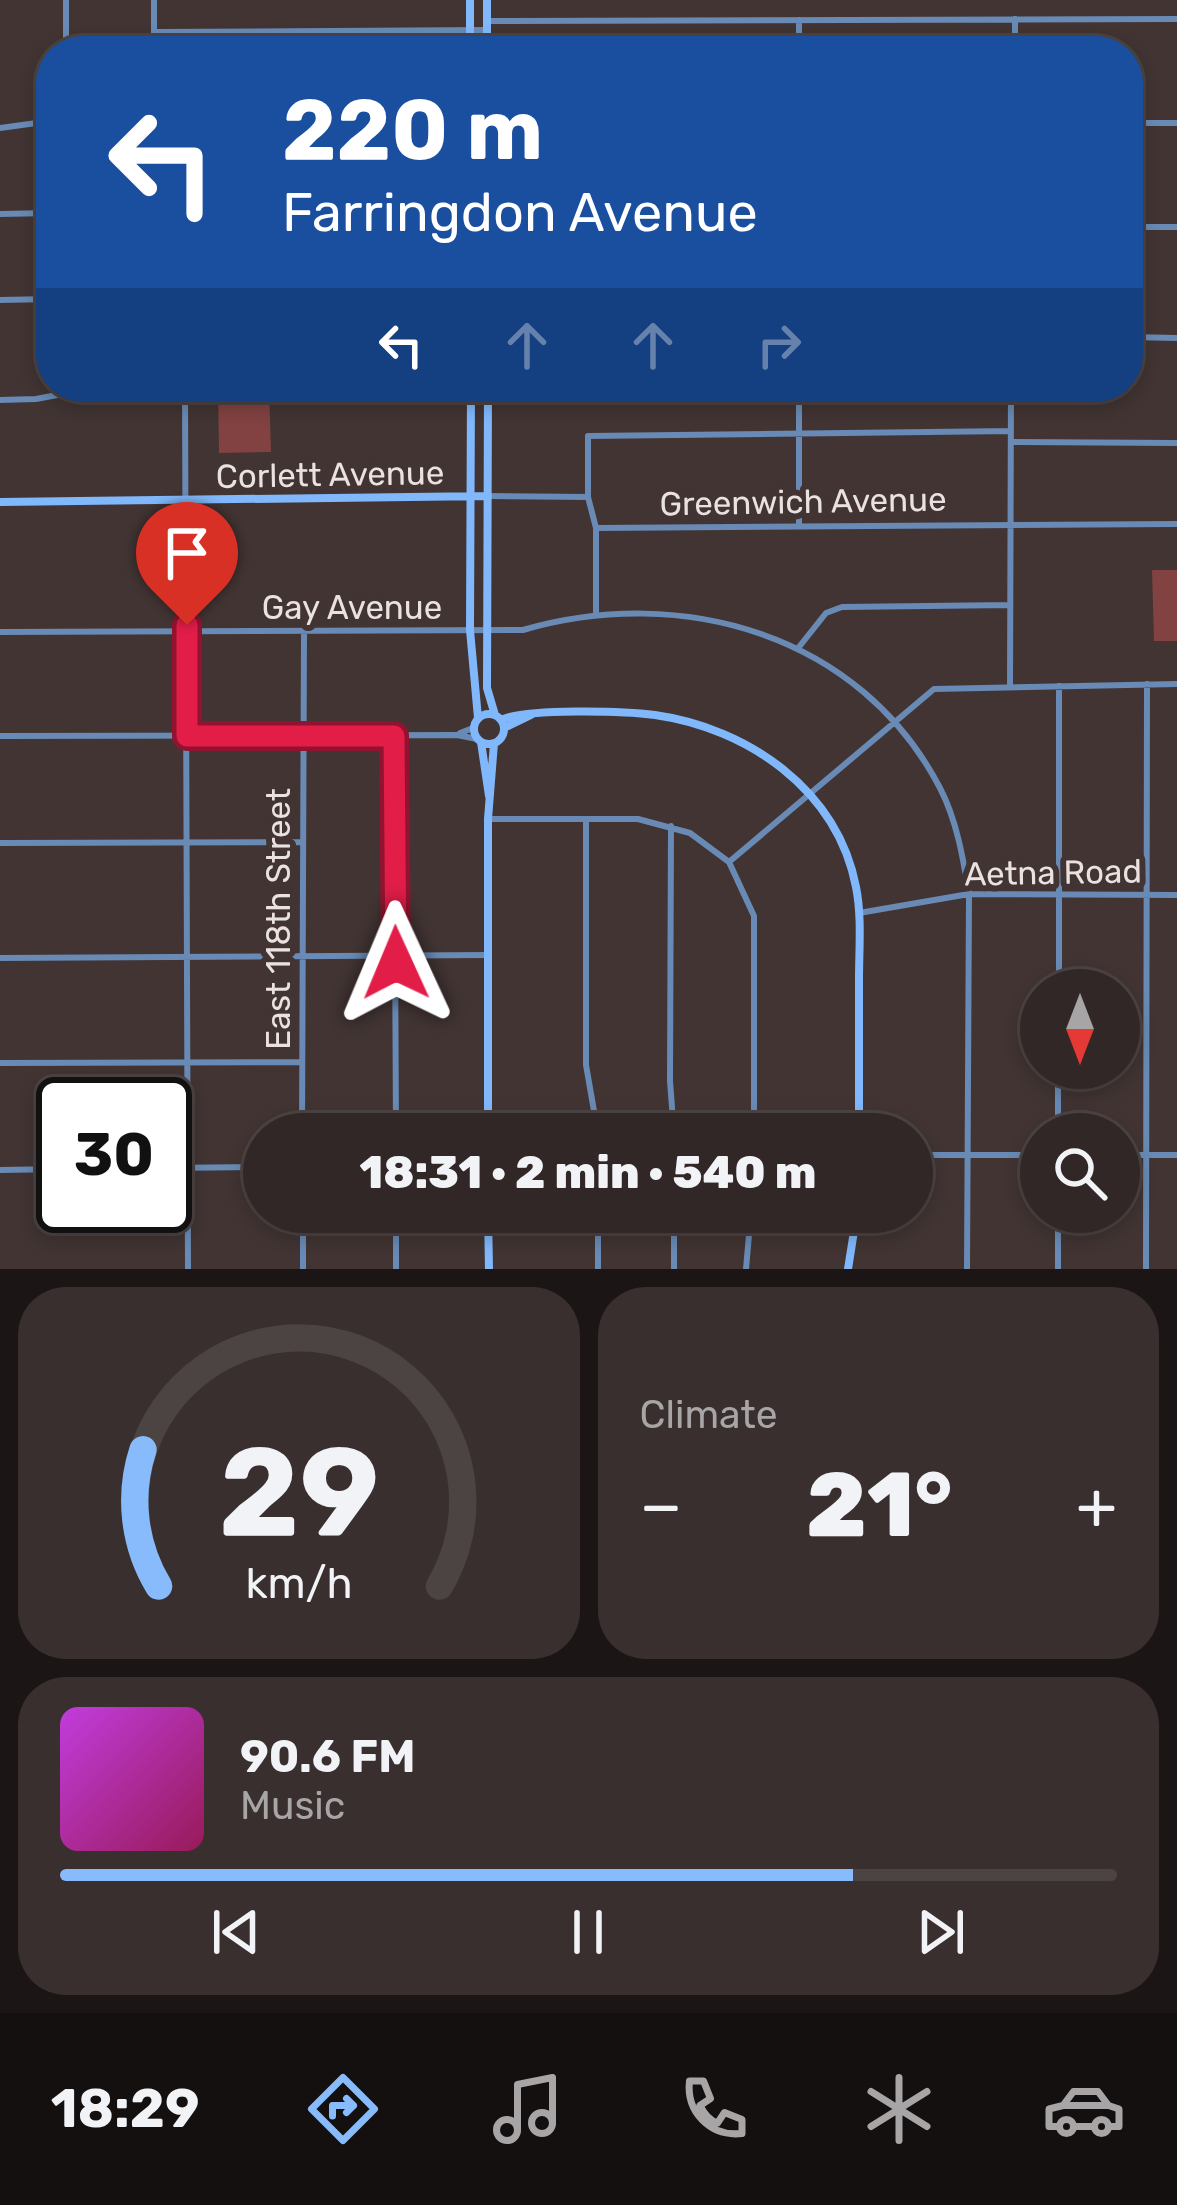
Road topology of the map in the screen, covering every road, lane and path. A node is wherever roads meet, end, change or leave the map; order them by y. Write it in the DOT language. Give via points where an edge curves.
graph roads {
  1 [pos="66,0"];
  2 [pos="154,0"];
  3 [pos="470,0"];
  4 [pos="487,0"];
  5 [pos="1015,19"];
  6 [pos="1177,19"];
  7 [pos="799,20"];
  8 [pos="487,25"];
  9 [pos="470,30"];
  10 [pos="154,32"];
  11 [pos="66,36"];
  12 [pos="154,36"];
  13 [pos="470,36"];
  14 [pos="487,36"];
  15 [pos="799,36"];
  16 [pos="1015,36"];
  17 [pos="36,123"];
  18 [pos="1143,123"];
  19 [pos="1177,123"];
  20 [pos="0,128"];
  21 [pos="36,213"];
  22 [pos="0,214"];
  23 [pos="1143,227"];
  24 [pos="1177,227"];
  25 [pos="36,299"];
  26 [pos="0,300"];
  27 [pos="1143,337"];
  28 [pos="1177,338"];
  29 [pos="36,399"];
  30 [pos="0,400"];
  31 [pos="185,402"];
  32 [pos="471,402"];
  33 [pos="488,402"];
  34 [pos="799,402"];
  35 [pos="1011,402"];
  36 [pos="1011,431"];
  37 [pos="799,434"];
  38 [pos="1011,442"];
  39 [pos="1177,443"];
  40 [pos="472,496"];
  41 [pos="488,496"];
  42 [pos="588,497"];
  43 [pos="185,500"];
  44 [pos="0,502"];
  45 [pos="1010,523"];
  46 [pos="1177,524"];
  47 [pos="800,525"];
  48 [pos="596,528"];
  49 [pos="1010,605"];
  50 [pos="596,616"];
  51 [pos="470,630"];
  52 [pos="488,630"];
  53 [pos="0,632"];
  54 [pos="187,632"];
  55 [pos="304,632"];
  56 [pos="799,647"];
  57 [pos="1147,684"];
  58 [pos="1177,684"];
  59 [pos="1010,686"];
  60 [pos="1059,686"];
  61 [pos="894,720"];
  62 [pos="500,721"];
  63 [pos="477,732"];
  64 [pos="0,736"];
  65 [pos="187,736"];
  66 [pos="303,736"];
  67 [pos="394,736"];
  68 [pos="494,743"];
  69 [pos="809,791"];
  70 [pos="489,797"];
  71 [pos="488,819"];
  72 [pos="586,820"];
  73 [pos="671,825"];
  74 [pos="187,842"];
  75 [pos="303,842"];
  76 [pos="0,843"];
  77 [pos="729,862"];
  78 [pos="969,893"];
  79 [pos="1146,895"];
  80 [pos="1177,895"];
  81 [pos="1060,896"];
  82 [pos="859,913"];
  83 [pos="187,956"];
  84 [pos="303,956"];
  85 [pos="396,956"];
  86 [pos="488,956"];
  87 [pos="0,958"];
  88 [pos="1059,969"];
  89 [pos="187,1062"];
  90 [pos="302,1062"];
  91 [pos="0,1064"];
  92 [pos="187,1077"];
  93 [pos="302,1113"];
  94 [pos="396,1113"];
  95 [pos="488,1113"];
  96 [pos="594,1113"];
  97 [pos="674,1113"];
  98 [pos="754,1113"];
  99 [pos="859,1113"];
  100 [pos="933,1155"];
  101 [pos="969,1155"];
  102 [pos="1020,1155"];
  103 [pos="1140,1155"];
  104 [pos="1146,1155"];
  105 [pos="1177,1155"];
  106 [pos="243,1167"];
  107 [pos="192,1168"];
  108 [pos="0,1169"];
  109 [pos="36,1169"];
  110 [pos="188,1233"];
  111 [pos="303,1233"];
  112 [pos="396,1233"];
  113 [pos="488,1233"];
  114 [pos="598,1233"];
  115 [pos="674,1233"];
  116 [pos="749,1233"];
  117 [pos="853,1233"];
  118 [pos="1058,1233"];
  119 [pos="188,1269"];
  120 [pos="303,1269"];
  121 [pos="396,1269"];
  122 [pos="489,1269"];
  123 [pos="598,1269"];
  124 [pos="674,1269"];
  125 [pos="746,1269"];
  126 [pos="848,1269"];
  127 [pos="967,1269"];
  128 [pos="1058,1269"];
  129 [pos="1145,1269"];
  1 -- 11 [label="street"];
  2 -- 10 [label="street"];
  3 -- 9 [label="main road"];
  4 -- 8 [label="main road"];
  5 -- 6 [label="street"];
  5 -- 7 [label="street"];
  5 -- 16 [label="street"];
  7 -- 8 [label="street"];
  7 -- 15 [label="street"];
  8 -- 9 [label="street"];
  8 -- 14 [label="main road"];
  9 -- 10 [label="street"];
  9 -- 13 [label="main road"];
  10 -- 12 [label="street"];
  17 -- 20 [label="street"];
  18 -- 19 [label="street"];
  21 -- 22 [label="street"];
  23 -- 24 [label="street"];
  25 -- 26 [label="street"];
  27 -- 28 [label="street"];
  29 -- 30 [label="street"];
  31 -- 43 [label="street"];
  32 -- 40 [label="main road"];
  33 -- 41 [label="main road"];
  34 -- 37 [label="street"];
  35 -- 36 [label="street"];
  36 -- 37 [label="street"];
  36 -- 38 [label="street"];
  37 -- 42 [label="street" via="588,436"];
  37 -- 47 [label="street"];
  38 -- 39 [label="street"];
  38 -- 45 [label="street"];
  40 -- 41 [label="main road, Corlett Avenue"];
  40 -- 43 [label="main road, Corlett Avenue"];
  40 -- 51 [label="main road"];
  41 -- 42 [label="street, Corlett Avenue"];
  41 -- 52 [label="main road"];
  42 -- 48 [label="street"];
  43 -- 44 [label="main road, Corlett Avenue"];
  43 -- 54 [label="street"];
  45 -- 46 [label="street, Greenwich Avenue"];
  45 -- 47 [label="street, Greenwich Avenue"];
  45 -- 49 [label="street"];
  47 -- 48 [label="street, Greenwich Avenue"];
  48 -- 50 [label="street"];
  49 -- 56 [label="street" via="842,608 826,613"];
  49 -- 59 [label="street"];
  50 -- 52 [label="street, Gay Avenue"];
  50 -- 56 [label="street, Gay Avenue" via="704,619"];
  51 -- 52 [label="street, Gay Avenue"];
  51 -- 55 [label="street, Gay Avenue"];
  51 -- 63 [label="main road"];
  52 -- 62 [label="main road" via="487,688"];
  53 -- 54 [label="street, Gay Avenue"];
  54 -- 55 [label="street, Gay Avenue"];
  54 -- 65 [label="street"];
  55 -- 66 [label="street, East 118th Street"];
  56 -- 61 [label="street, Gay Avenue"];
  57 -- 58 [label="street"];
  57 -- 60 [label="street"];
  57 -- 79 [label="street"];
  59 -- 60 [label="street"];
  59 -- 61 [label="street" via="934,689"];
  60 -- 81 [label="street"];
  61 -- 69 [label="street"];
  61 -- 78 [label="street, Gay Avenue" via="954,820"];
  62 -- 63 [label="main road"];
  62 -- 68 [label="main road"];
  62 -- 69 [label="main road" via="532,714 684,719 734,736"];
  63 -- 67 [label="street"];
  63 -- 68 [label="main road"];
  63 -- 70 [label="main road"];
  64 -- 65 [label="street"];
  65 -- 66 [label="street"];
  65 -- 74 [label="street"];
  66 -- 67 [label="street"];
  66 -- 75 [label="street, East 118th Street"];
  67 -- 85 [label="street"];
  68 -- 70 [label="main road"];
  69 -- 77 [label="street"];
  69 -- 82 [label="main road" via="850,863"];
  70 -- 71 [label="main road"];
  71 -- 72 [label="street"];
  71 -- 86 [label="main road"];
  72 -- 73 [label="street"];
  72 -- 96 [label="street" via="586,1065"];
  73 -- 77 [label="street"];
  73 -- 97 [label="street"];
  74 -- 75 [label="street"];
  74 -- 76 [label="street"];
  74 -- 83 [label="street"];
  75 -- 84 [label="street, East 118th Street"];
  77 -- 98 [label="street" via="754,916"];
  78 -- 81 [label="street, Aetna Road"];
  78 -- 82 [label="street, Aetna Road"];
  78 -- 101 [label="street, Gay Avenue"];
  79 -- 80 [label="street, Aetna Road"];
  79 -- 81 [label="street, Aetna Road"];
  79 -- 104 [label="street"];
  81 -- 88 [label="street"];
  82 -- 99 [label="main road"];
  83 -- 84 [label="street"];
  83 -- 87 [label="street"];
  83 -- 89 [label="street"];
  84 -- 85 [label="street"];
  84 -- 90 [label="street, East 118th Street"];
  85 -- 86 [label="street"];
  85 -- 94 [label="street"];
  86 -- 95 [label="main road"];
  89 -- 90 [label="street"];
  89 -- 91 [label="street"];
  89 -- 92 [label="street"];
  90 -- 93 [label="street, East 118th Street"];
  100 -- 101 [label="street"];
  101 -- 102 [label="street"];
  101 -- 127 [label="street, Gay Avenue"];
  103 -- 104 [label="street"];
  104 -- 105 [label="street"];
  104 -- 129 [label="street"];
  106 -- 107 [label="street"];
  108 -- 109 [label="street"];
  110 -- 119 [label="street"];
  111 -- 120 [label="street"];
  112 -- 121 [label="street"];
  113 -- 122 [label="main road"];
  114 -- 123 [label="street"];
  115 -- 124 [label="street"];
  116 -- 125 [label="street"];
  117 -- 126 [label="main road"];
  118 -- 128 [label="street"];
}
